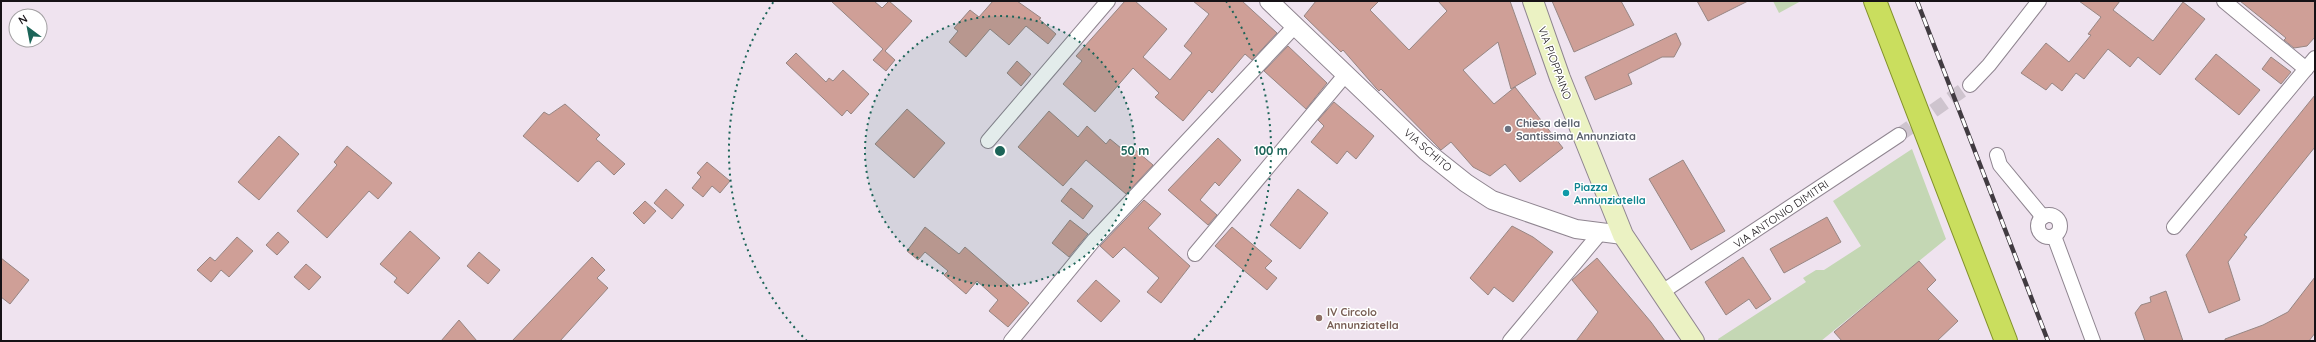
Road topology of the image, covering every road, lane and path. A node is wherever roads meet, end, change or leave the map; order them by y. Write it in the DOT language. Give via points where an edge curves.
graph roads {
  1 [pos="1108,1"];
  2 [pos="1269,1"];
  3 [pos="1875,1"];
  4 [pos="2040,1"];
  5 [pos="2224,1"];
  6 [pos="1535,2"];
  7 [pos="1295,26"];
  8 [pos="2315,58"];
  9 [pos="2306,69"];
  10 [pos="1346,74"];
  11 [pos="1970,85"];
  12 [pos="1899,135"];
  13 [pos="988,141"];
  14 [pos="1997,155"];
  15 [pos="2174,227"];
  16 [pos="1601,232"];
  17 [pos="1623,235"];
  18 [pos="1195,254"];
  19 [pos="1662,292"];
  20 [pos="1011,341"];
  21 [pos="1510,341"];
  22 [pos="1694,341"];
  23 [pos="2006,341"];
  24 [pos="2093,341"];
  1 -- 13 [label="street"];
  2 -- 7 [label="street, VIA SCHITO"];
  3 -- 23 [label="highway"];
  4 -- 11 [label="street"];
  5 -- 9 [label="street"];
  6 -- 17 [label="main road, VIA PIOPPAINO" via="1560,78"];
  7 -- 10 [label="street, VIA SCHITO"];
  7 -- 20 [label="street" via="1094,240"];
  8 -- 9 [label="street"];
  9 -- 15 [label="street"];
  10 -- 16 [label="street, VIA SCHITO" via="1427,152 1492,200 1576,229"];
  10 -- 18 [label="street"];
  12 -- 19 [label="street, VIA ANTONIO DIMITRI"];
  14 -- 24 [label="street" via="2000,165 2043,217 2038,224 2040,232 2046,237 2054,236"];
  16 -- 17 [label="street, VIA SCHITO"];
  16 -- 21 [label="street"];
  17 -- 19 [label="main road, VIA PIOPPAINO"];
  19 -- 22 [label="main road, VIA PIOPPAINO"];
}
